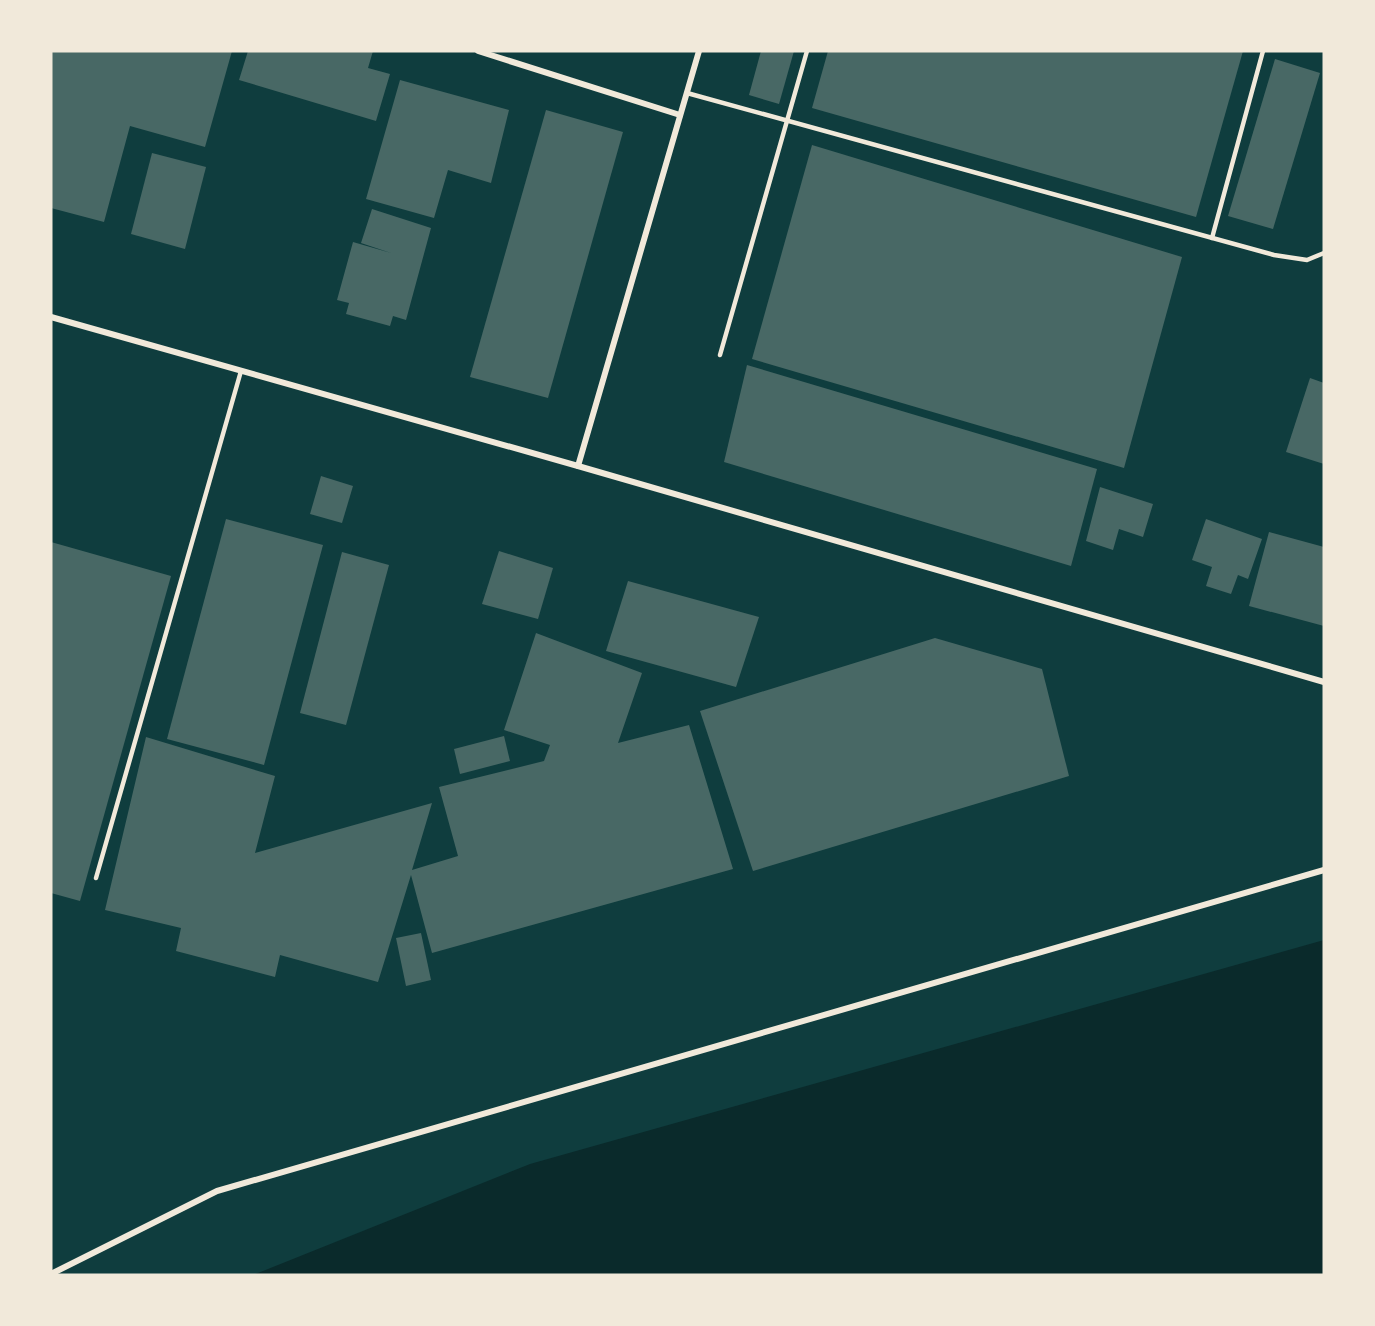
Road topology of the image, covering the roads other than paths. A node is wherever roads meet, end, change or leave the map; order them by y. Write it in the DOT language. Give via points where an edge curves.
graph roads {
  1 [pos="478,51"];
  2 [pos="699,51"];
  3 [pos="807,51"];
  4 [pos="1263,51"];
  5 [pos="687,93"];
  6 [pos="680,115"];
  7 [pos="788,119"];
  8 [pos="1212,238"];
  9 [pos="1324,253"];
  10 [pos="51,317"];
  11 [pos="720,355"];
  12 [pos="241,371"];
  13 [pos="578,466"];
  14 [pos="1324,682"];
  15 [pos="1324,870"];
  16 [pos="96,878"];
  17 [pos="51,1274"];
  1 -- 6 [label="street"];
  2 -- 5 [label="street"];
  3 -- 7 [label="lane"];
  4 -- 8 [label="lane"];
  5 -- 6 [label="street"];
  5 -- 7 [label="lane"];
  6 -- 13 [label="street"];
  7 -- 8 [label="lane"];
  7 -- 11 [label="lane"];
  8 -- 9 [label="lane" via="1307,260"];
  10 -- 12 [label="street"];
  12 -- 13 [label="street"];
  12 -- 16 [label="lane"];
  13 -- 14 [label="street"];
  15 -- 17 [label="street" via="216,1191"];
}
